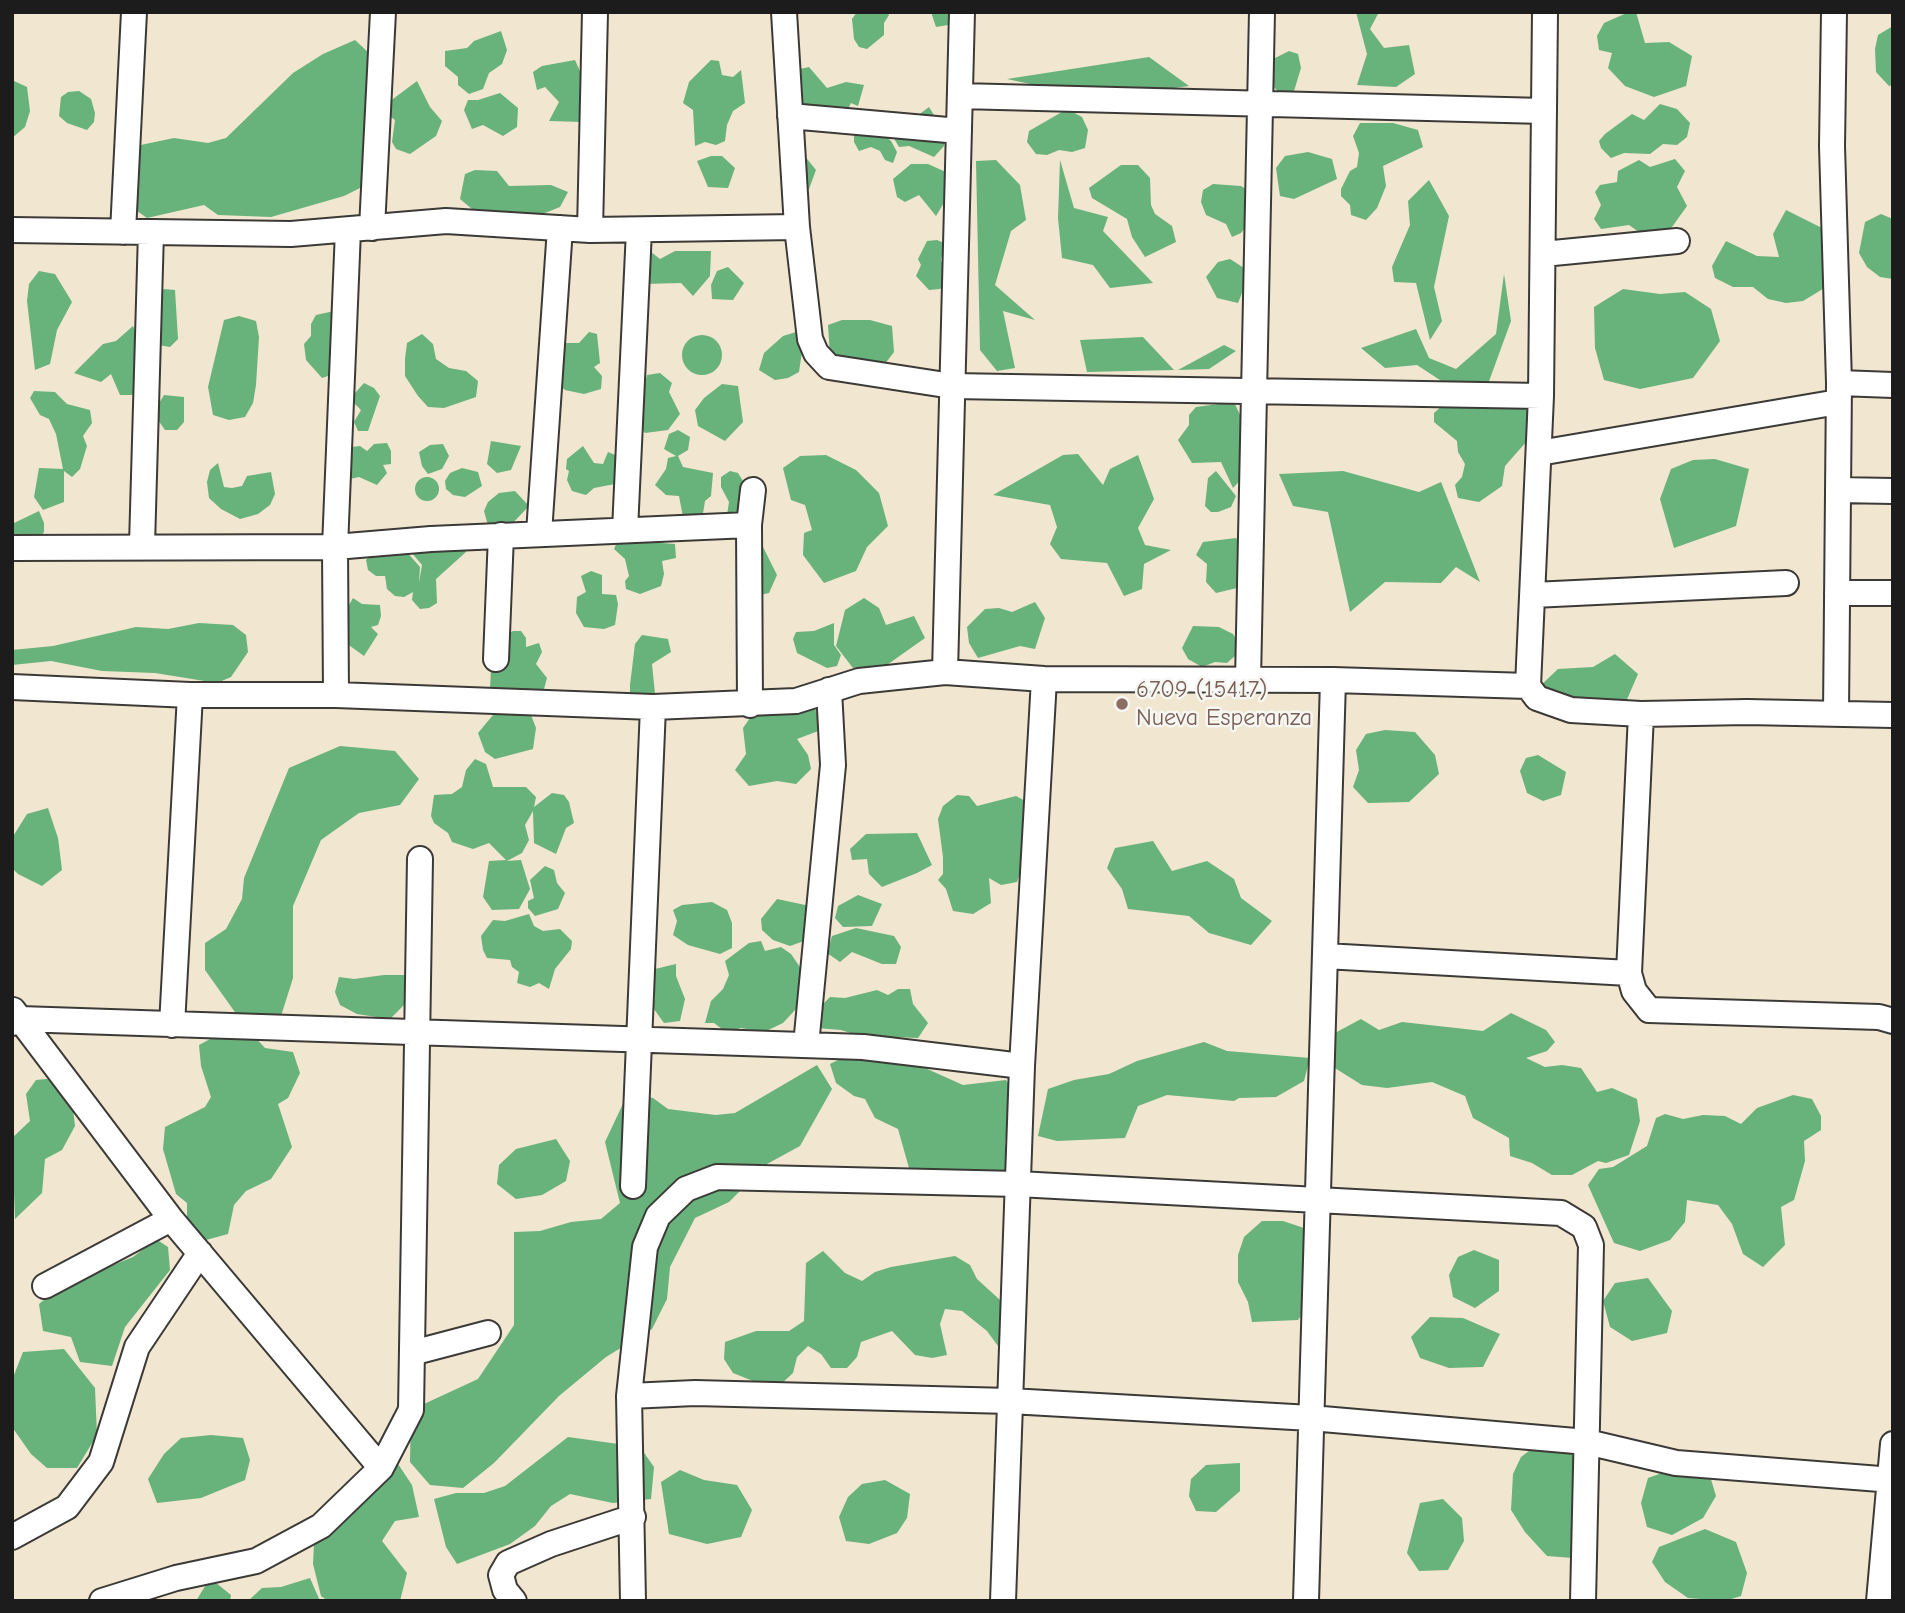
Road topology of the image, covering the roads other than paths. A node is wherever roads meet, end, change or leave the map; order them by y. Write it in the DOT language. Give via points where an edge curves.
graph roads {
  1 [pos="134,12"];
  2 [pos="383,12"];
  3 [pos="595,12"];
  4 [pos="784,12"];
  5 [pos="962,12"];
  6 [pos="1262,12"];
  7 [pos="1545,12"];
  8 [pos="1834,12"];
  9 [pos="960,96"];
  10 [pos="1260,103"];
  11 [pos="1544,111"];
  12 [pos="790,116"];
  13 [pos="958,131"];
  14 [pos="797,227"];
  15 [pos="372,228"];
  16 [pos="560,228"];
  17 [pos="12,230"];
  18 [pos="348,230"];
  19 [pos="590,230"];
  20 [pos="639,230"];
  21 [pos="122,232"];
  22 [pos="151,233"];
  23 [pos="1677,241"];
  24 [pos="1543,254"];
  25 [pos="1893,385"];
  26 [pos="952,386"];
  27 [pos="1838,392"];
  28 [pos="1254,393"];
  29 [pos="1541,397"];
  30 [pos="1539,453"];
  31 [pos="753,489"];
  32 [pos="1838,490"];
  33 [pos="1893,491"];
  34 [pos="750,525"];
  35 [pos="625,530"];
  36 [pos="539,533"];
  37 [pos="501,535"];
  38 [pos="142,545"];
  39 [pos="335,547"];
  40 [pos="12,548"];
  41 [pos="1786,583"];
  42 [pos="1837,593"];
  43 [pos="1893,593"];
  44 [pos="1533,595"];
  45 [pos="495,659"];
  46 [pos="945,672"];
  47 [pos="1044,679"];
  48 [pos="1248,680"];
  49 [pos="1333,680"];
  50 [pos="1528,686"];
  51 [pos="12,687"];
  52 [pos="830,690"];
  53 [pos="190,695"];
  54 [pos="336,695"];
  55 [pos="750,705"];
  56 [pos="653,707"];
  57 [pos="1836,713"];
  58 [pos="1642,714"];
  59 [pos="1893,715"];
  60 [pos="420,859"];
  61 [pos="1325,956"];
  62 [pos="1629,973"];
  63 [pos="15,1017"];
  64 [pos="1893,1021"];
  65 [pos="172,1026"];
  66 [pos="417,1033"];
  67 [pos="640,1041"];
  68 [pos="806,1045"];
  69 [pos="1022,1066"];
  70 [pos="1018,1184"];
  71 [pos="633,1185"];
  72 [pos="1318,1200"];
  73 [pos="171,1219"];
  74 [pos="200,1253"];
  75 [pos="45,1286"];
  76 [pos="488,1333"];
  77 [pos="412,1353"];
  78 [pos="629,1396"];
  79 [pos="1010,1401"];
  80 [pos="1311,1418"];
  81 [pos="1587,1442"];
  82 [pos="1893,1444"];
  83 [pos="381,1468"];
  84 [pos="1891,1480"];
  85 [pos="633,1517"];
  86 [pos="12,1537"];
  87 [pos="102,1601"];
  88 [pos="513,1601"];
  89 [pos="633,1601"];
  90 [pos="1003,1601"];
  91 [pos="1306,1601"];
  92 [pos="1583,1601"];
  93 [pos="1879,1601"];
  1 -- 21 [label="street"];
  2 -- 15 [label="street"];
  3 -- 19 [label="street"];
  4 -- 12 [label="street"];
  5 -- 9 [label="street"];
  6 -- 10 [label="street"];
  7 -- 11 [label="street"];
  8 -- 27 [label="street"];
  9 -- 10 [label="street"];
  9 -- 13 [label="street"];
  10 -- 11 [label="street"];
  10 -- 28 [label="street"];
  11 -- 24 [label="street"];
  12 -- 13 [label="street"];
  12 -- 14 [label="street"];
  13 -- 26 [label="street"];
  14 -- 20 [label="street"];
  14 -- 26 [label="street" via="810,339 829,367"];
  15 -- 16 [label="street" via="446,221"];
  15 -- 18 [label="street"];
  16 -- 19 [label="street"];
  16 -- 36 [label="street"];
  17 -- 21 [label="street"];
  18 -- 22 [label="street"];
  18 -- 39 [label="street"];
  19 -- 20 [label="street"];
  20 -- 35 [label="street"];
  21 -- 22 [label="street"];
  22 -- 38 [label="street"];
  23 -- 24 [label="street"];
  24 -- 29 [label="street"];
  25 -- 27 [label="street"];
  26 -- 28 [label="street"];
  26 -- 46 [label="street"];
  27 -- 30 [label="street"];
  27 -- 32 [label="street"];
  28 -- 29 [label="street"];
  28 -- 48 [label="street"];
  29 -- 30 [label="street"];
  30 -- 44 [label="street"];
  31 -- 34 [label="street"];
  32 -- 33 [label="street"];
  32 -- 42 [label="street"];
  34 -- 35 [label="street"];
  34 -- 55 [label="street"];
  35 -- 36 [label="street"];
  36 -- 37 [label="street"];
  37 -- 39 [label="street"];
  37 -- 45 [label="street"];
  38 -- 39 [label="street"];
  38 -- 40 [label="street"];
  39 -- 54 [label="street"];
  41 -- 44 [label="street"];
  42 -- 43 [label="street"];
  42 -- 57 [label="street"];
  44 -- 50 [label="street"];
  46 -- 47 [label="street"];
  46 -- 52 [label="street" via="859,681"];
  47 -- 48 [label="street"];
  47 -- 69 [label="street"];
  48 -- 49 [label="street"];
  49 -- 50 [label="street"];
  49 -- 61 [label="street"];
  50 -- 58 [label="street" via="1537,698 1571,710"];
  51 -- 53 [label="street"];
  52 -- 55 [label="street" via="796,701"];
  52 -- 68 [label="street" via="833,765"];
  53 -- 54 [label="street"];
  53 -- 65 [label="street"];
  54 -- 56 [label="street"];
  55 -- 56 [label="street"];
  56 -- 67 [label="street"];
  57 -- 58 [label="street"];
  57 -- 59 [label="street"];
  58 -- 62 [label="street"];
  60 -- 66 [label="street"];
  61 -- 62 [label="street"];
  61 -- 72 [label="street"];
  62 -- 64 [label="street" via="1634,991 1649,1010"];
  63 -- 65 [label="street"];
  63 -- 73 [label="street"];
  65 -- 66 [label="street"];
  66 -- 67 [label="street"];
  66 -- 77 [label="street"];
  67 -- 68 [label="street"];
  67 -- 71 [label="street"];
  68 -- 69 [label="street" via="876,1048"];
  69 -- 70 [label="street"];
  70 -- 72 [label="street"];
  70 -- 78 [label="street" via="717,1177 686,1189 658,1216 645,1247"];
  70 -- 79 [label="street"];
  72 -- 80 [label="street"];
  72 -- 81 [label="street" via="1561,1213 1584,1227 1591,1245"];
  73 -- 74 [label="street"];
  73 -- 75 [label="street"];
  74 -- 83 [label="street"];
  74 -- 86 [label="street" via="136,1347 100,1462 67,1507"];
  76 -- 77 [label="street"];
  77 -- 83 [label="street" via="411,1410"];
  78 -- 79 [label="street" via="695,1393"];
  78 -- 85 [label="street"];
  79 -- 80 [label="street"];
  79 -- 90 [label="street"];
  80 -- 81 [label="street"];
  80 -- 91 [label="street"];
  81 -- 84 [label="street" via="1676,1463"];
  81 -- 92 [label="street"];
  82 -- 84 [label="street"];
  83 -- 87 [label="street" via="321,1525 256,1562 176,1578"];
  84 -- 93 [label="street"];
  85 -- 88 [label="street" via="508,1563 501,1575"];
  85 -- 89 [label="street"];
}
